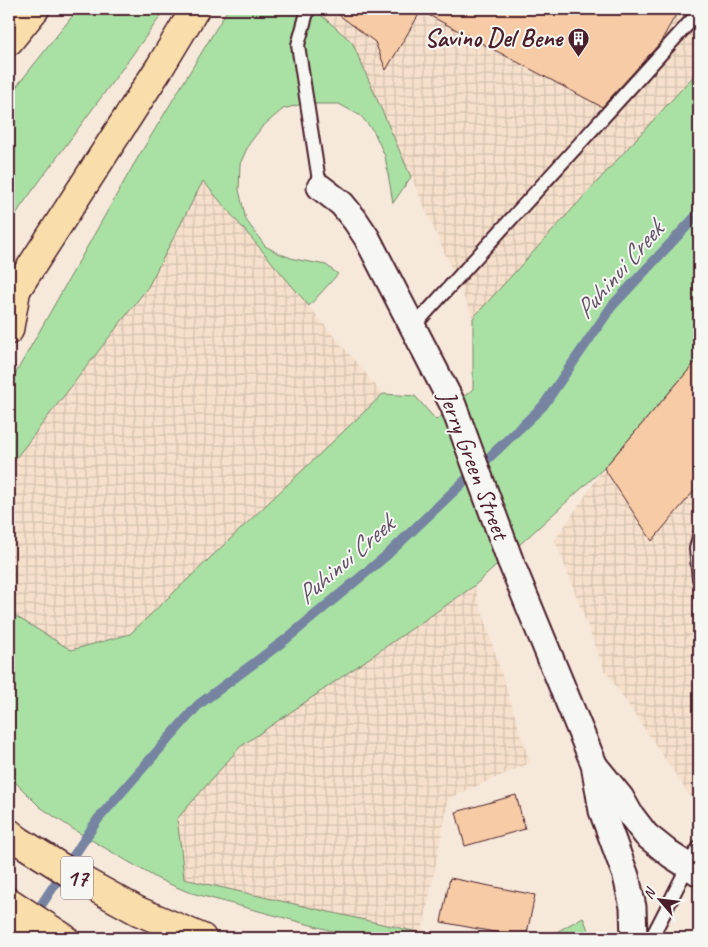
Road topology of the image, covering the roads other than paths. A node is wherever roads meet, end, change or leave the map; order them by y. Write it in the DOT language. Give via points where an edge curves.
graph roads {
  1 [pos="35,9"];
  2 [pos="195,9"];
  3 [pos="308,9"];
  4 [pos="699,12"];
  5 [pos="9,41"];
  6 [pos="320,187"];
  7 [pos="13,296"];
  8 [pos="414,326"];
  9 [pos="9,330"];
  10 [pos="699,536"];
  11 [pos="699,579"];
  12 [pos="594,764"];
  13 [pos="14,837"];
  14 [pos="696,862"];
  15 [pos="9,902"];
  16 [pos="9,929"];
  17 [pos="23,938"];
  18 [pos="64,938"];
  19 [pos="202,938"];
  20 [pos="634,938"];
  21 [pos="651,938"];
  1 -- 5 [label="main road"];
  2 -- 7 [label="main road"];
  3 -- 6 [label="lane" via="298,45"];
  4 -- 8 [label="lane"];
  6 -- 8 [label="street, Jerry Green Street" via="342,204 355,220"];
  7 -- 9 [label="main road"];
  8 -- 12 [label="street, Jerry Green Street" via="454,405 510,560"];
  10 -- 11 [label="lane" via="696,549"];
  12 -- 14 [label="street, Jerry Green Street" via="646,835 670,855"];
  12 -- 20 [label="street, Jerry Green Street" via="602,811 626,876 633,907"];
  13 -- 19 [label="main road, 17" via="138,911"];
  14 -- 21 [label="lane"];
  15 -- 18 [label="main road, 17"];
  16 -- 17 [label="main road"];
}
